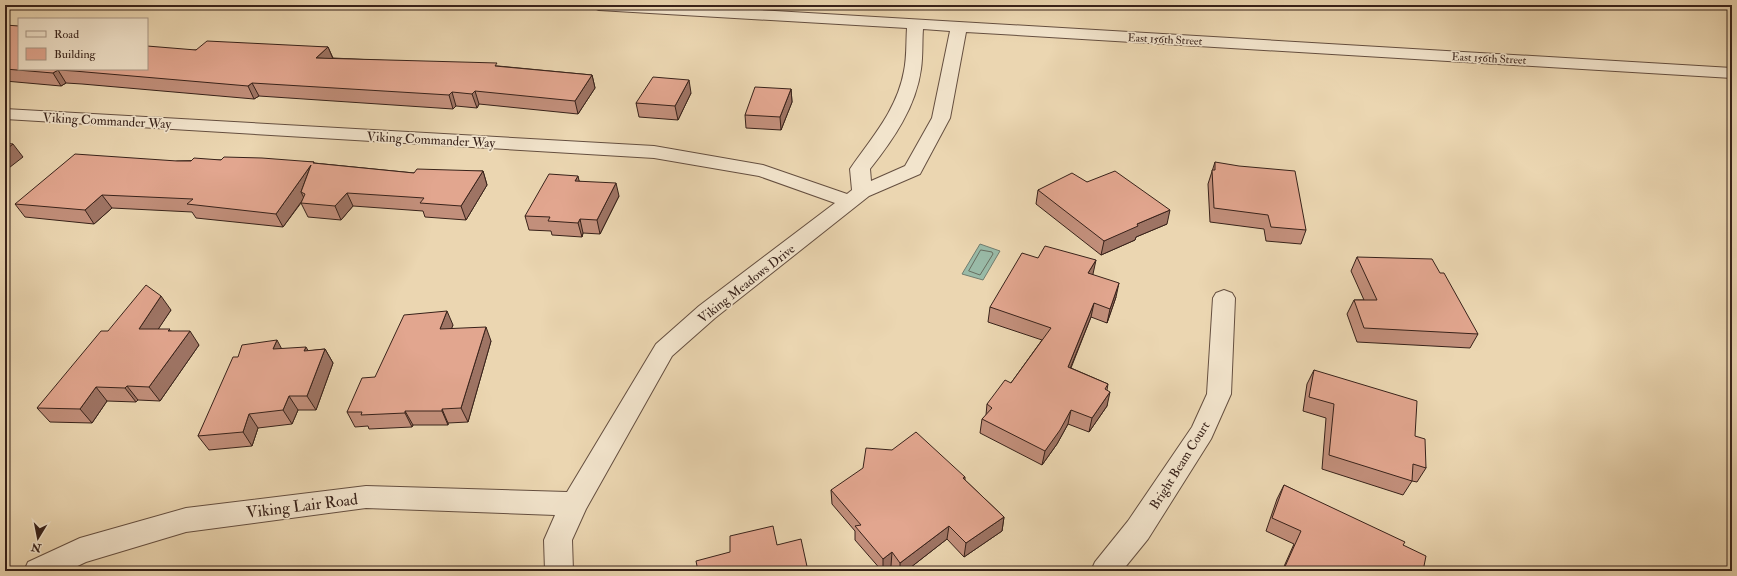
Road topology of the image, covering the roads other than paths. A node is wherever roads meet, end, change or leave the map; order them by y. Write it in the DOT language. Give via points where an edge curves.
graph roads {
  1 [pos="598,5"];
  2 [pos="915,24"];
  3 [pos="959,27"];
  4 [pos="1732,73"];
  5 [pos="5,114"];
  6 [pos="856,197"];
  7 [pos="1224,298"];
  8 [pos="574,504"];
  9 [pos="38,571"];
  10 [pos="559,571"];
  11 [pos="1105,571"];
  1 -- 2 [label="street, East 156th Street"];
  2 -- 3 [label="street, East 156th Street"];
  2 -- 6 [label="street" via="913,71 899,110 882,142 860,169"];
  3 -- 4 [label="street, East 156th Street"];
  3 -- 6 [label="street, Viking Meadows Drive" via="941,118 913,170"];
  5 -- 6 [label="street, Viking Commander Way" via="654,152 763,171"];
  6 -- 8 [label="street, Viking Meadows Drive" via="707,312 664,350"];
  7 -- 11 [label="street, Bright Beam Court" via="1219,394 1202,432 1138,530"];
  8 -- 9 [label="street, Viking Lair Road" via="366,497 194,519 80,551"];
  8 -- 10 [label="street, Viking Meadows Drive" via="558,540"];
}
